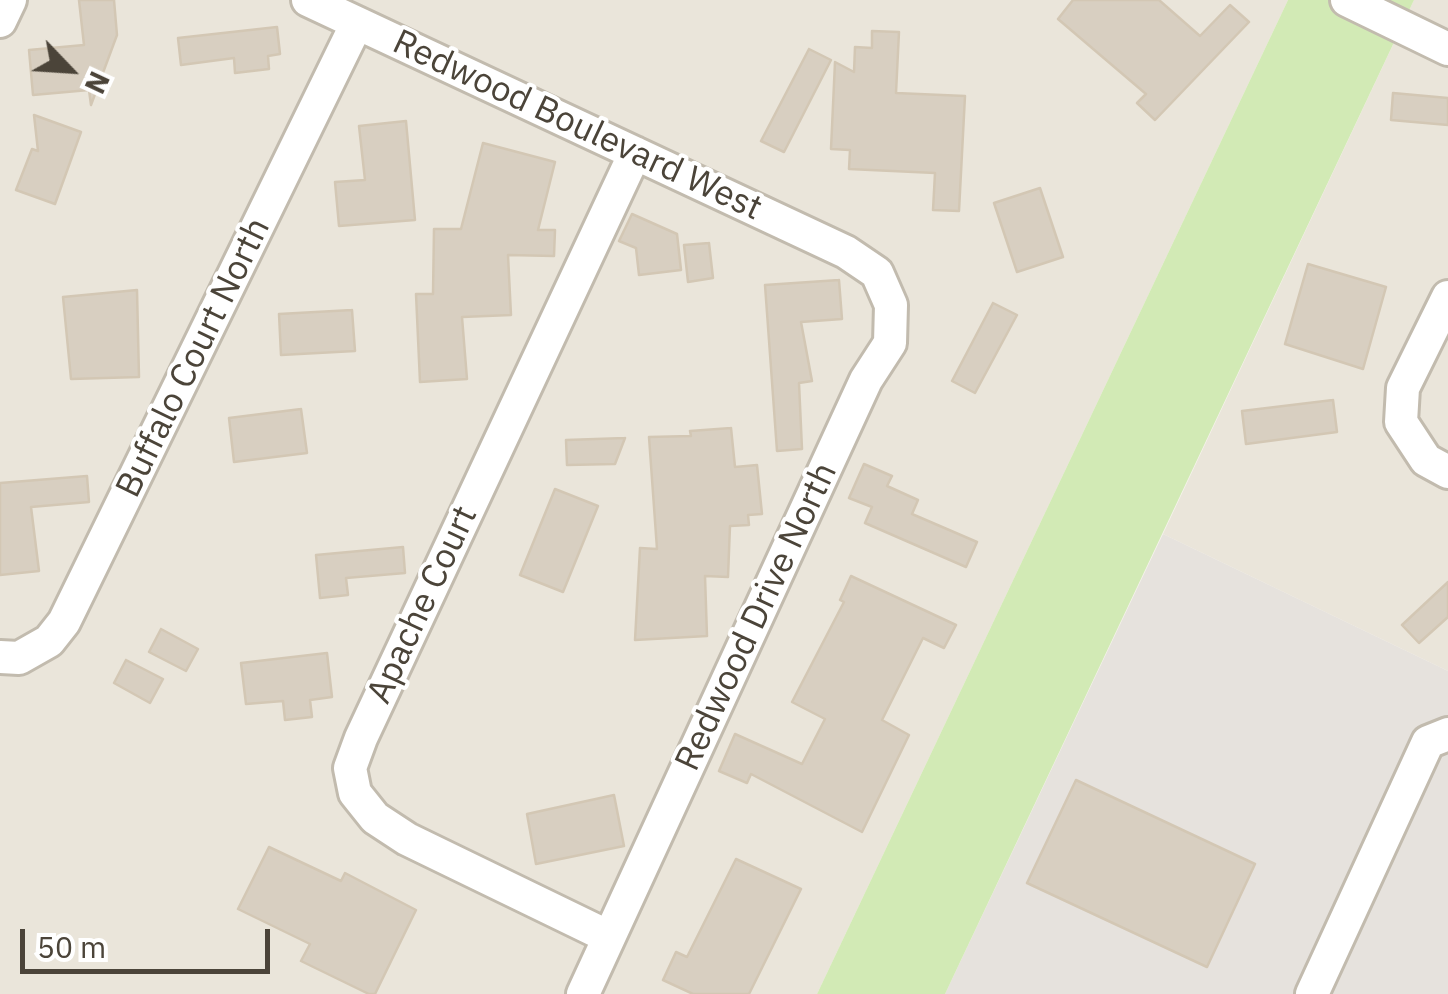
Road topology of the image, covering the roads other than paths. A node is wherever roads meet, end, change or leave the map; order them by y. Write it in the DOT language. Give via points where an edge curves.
graph roads {
  1 [pos="10,0"];
  2 [pos="308,0"];
  3 [pos="1348,0"];
  4 [pos="0,21"];
  5 [pos="358,23"];
  6 [pos="1448,49"];
  7 [pos="635,153"];
  8 [pos="846,252"];
  9 [pos="1448,297"];
  10 [pos="1448,472"];
  11 [pos="0,657"];
  12 [pos="1446,733"];
  13 [pos="609,937"];
  14 [pos="583,994"];
  15 [pos="1312,994"];
  1 -- 4 [label="street"];
  2 -- 5 [label="street, Redwood Boulevard West"];
  3 -- 6 [label="street"];
  5 -- 7 [label="street, Redwood Boulevard West"];
  5 -- 11 [label="street, Buffalo Court North" via="64,622 49,641 18,658"];
  7 -- 8 [label="street, Redwood Boulevard West"];
  7 -- 13 [label="street, Apache Court" via="350,768 355,792 375,818 406,839"];
  8 -- 13 [label="street, Redwood Drive North" via="878,273 891,306 890,343 866,380"];
  9 -- 10 [label="street" via="1403,388 1401,422 1426,460"];
  12 -- 15 [label="street" via="1428,742"];
  13 -- 14 [label="street, Redwood Drive North"];
}
